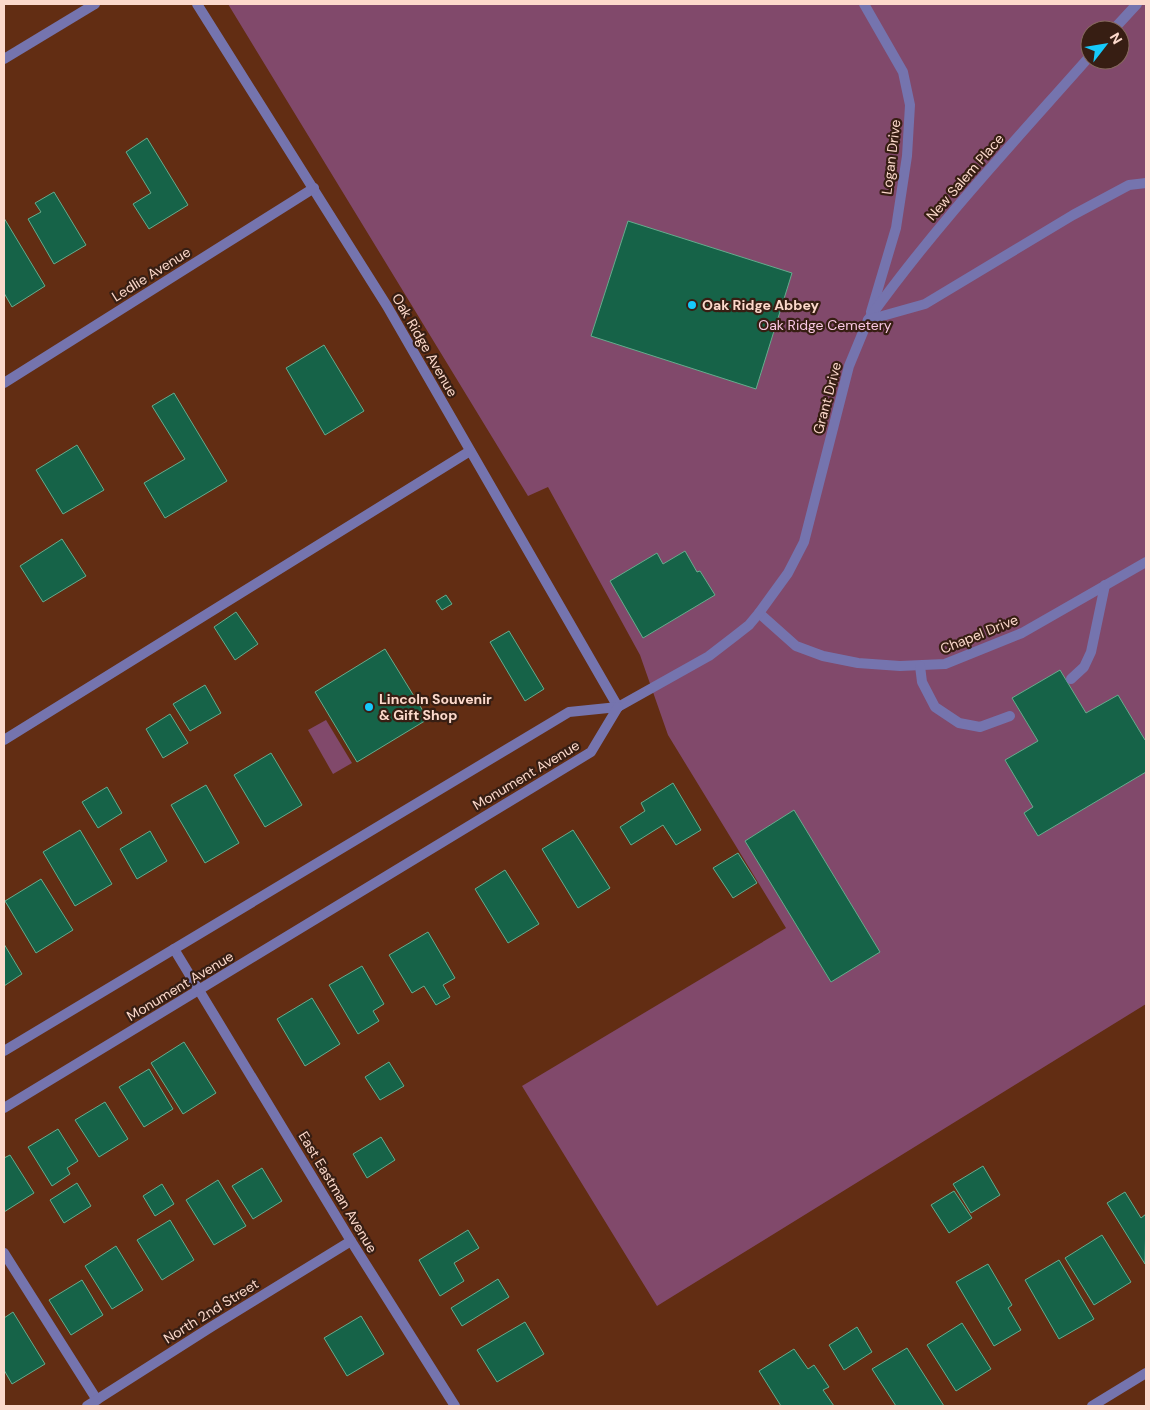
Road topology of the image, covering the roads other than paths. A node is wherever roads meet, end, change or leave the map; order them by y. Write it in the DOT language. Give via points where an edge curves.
graph roads {
  1 [pos="95,4"];
  2 [pos="197,4"];
  3 [pos="864,4"];
  4 [pos="1137,4"];
  5 [pos="1123,20"];
  6 [pos="4,60"];
  7 [pos="1080,67"];
  8 [pos="1146,183"];
  9 [pos="314,188"];
  10 [pos="868,320"];
  11 [pos="4,383"];
  12 [pos="470,452"];
  13 [pos="1146,562"];
  14 [pos="1105,585"];
  15 [pos="760,613"];
  16 [pos="920,666"];
  17 [pos="1071,679"];
  18 [pos="618,707"];
  19 [pos="1010,716"];
  20 [pos="4,740"];
  21 [pos="174,949"];
  22 [pos="200,990"];
  23 [pos="4,1051"];
  24 [pos="4,1108"];
  25 [pos="351,1241"];
  26 [pos="4,1253"];
  27 [pos="1146,1373"];
  28 [pos="96,1400"];
  29 [pos="87,1406"];
  30 [pos="455,1406"];
  31 [pos="1092,1406"];
  1 -- 6 [label="street"];
  2 -- 9 [label="street, Oak Ridge Avenue"];
  3 -- 10 [label="street, Logan Drive" via="903,72 910,105 907,156 896,228"];
  4 -- 5 [label="street"];
  7 -- 10 [label="street, New Salem Place" via="953,210"];
  8 -- 10 [label="street" via="1129,185 1074,215 925,304"];
  9 -- 11 [label="street, Ledlie Avenue"];
  9 -- 12 [label="street, Oak Ridge Avenue" via="387,306"];
  10 -- 15 [label="street, Grant Drive" via="849,366 804,542 788,573"];
  12 -- 18 [label="street, Oak Ridge Avenue"];
  12 -- 20 [label="street"];
  13 -- 14 [label="street, Chapel Drive"];
  14 -- 16 [label="street, Chapel Drive" via="1022,633 945,664"];
  14 -- 17 [label="street" via="1091,652 1084,667"];
  15 -- 16 [label="street, Chapel Drive" via="796,646 823,656 858,663"];
  15 -- 18 [label="street, Grant Drive" via="719,649"];
  16 -- 19 [label="street" via="922,682 935,707 959,723 980,727"];
  18 -- 21 [label="street" via="569,712"];
  18 -- 22 [label="street, Monument Avenue" via="591,752"];
  21 -- 22 [label="street, East Eastman Avenue"];
  21 -- 23 [label="street"];
  22 -- 24 [label="street, Monument Avenue"];
  22 -- 25 [label="street, East Eastman Avenue"];
  25 -- 28 [label="street, North 2nd Street"];
  25 -- 30 [label="street, East Eastman Avenue"];
  26 -- 28 [label="street"];
  27 -- 31 [label="street"];
  28 -- 29 [label="street, North 2nd Street"];
}
